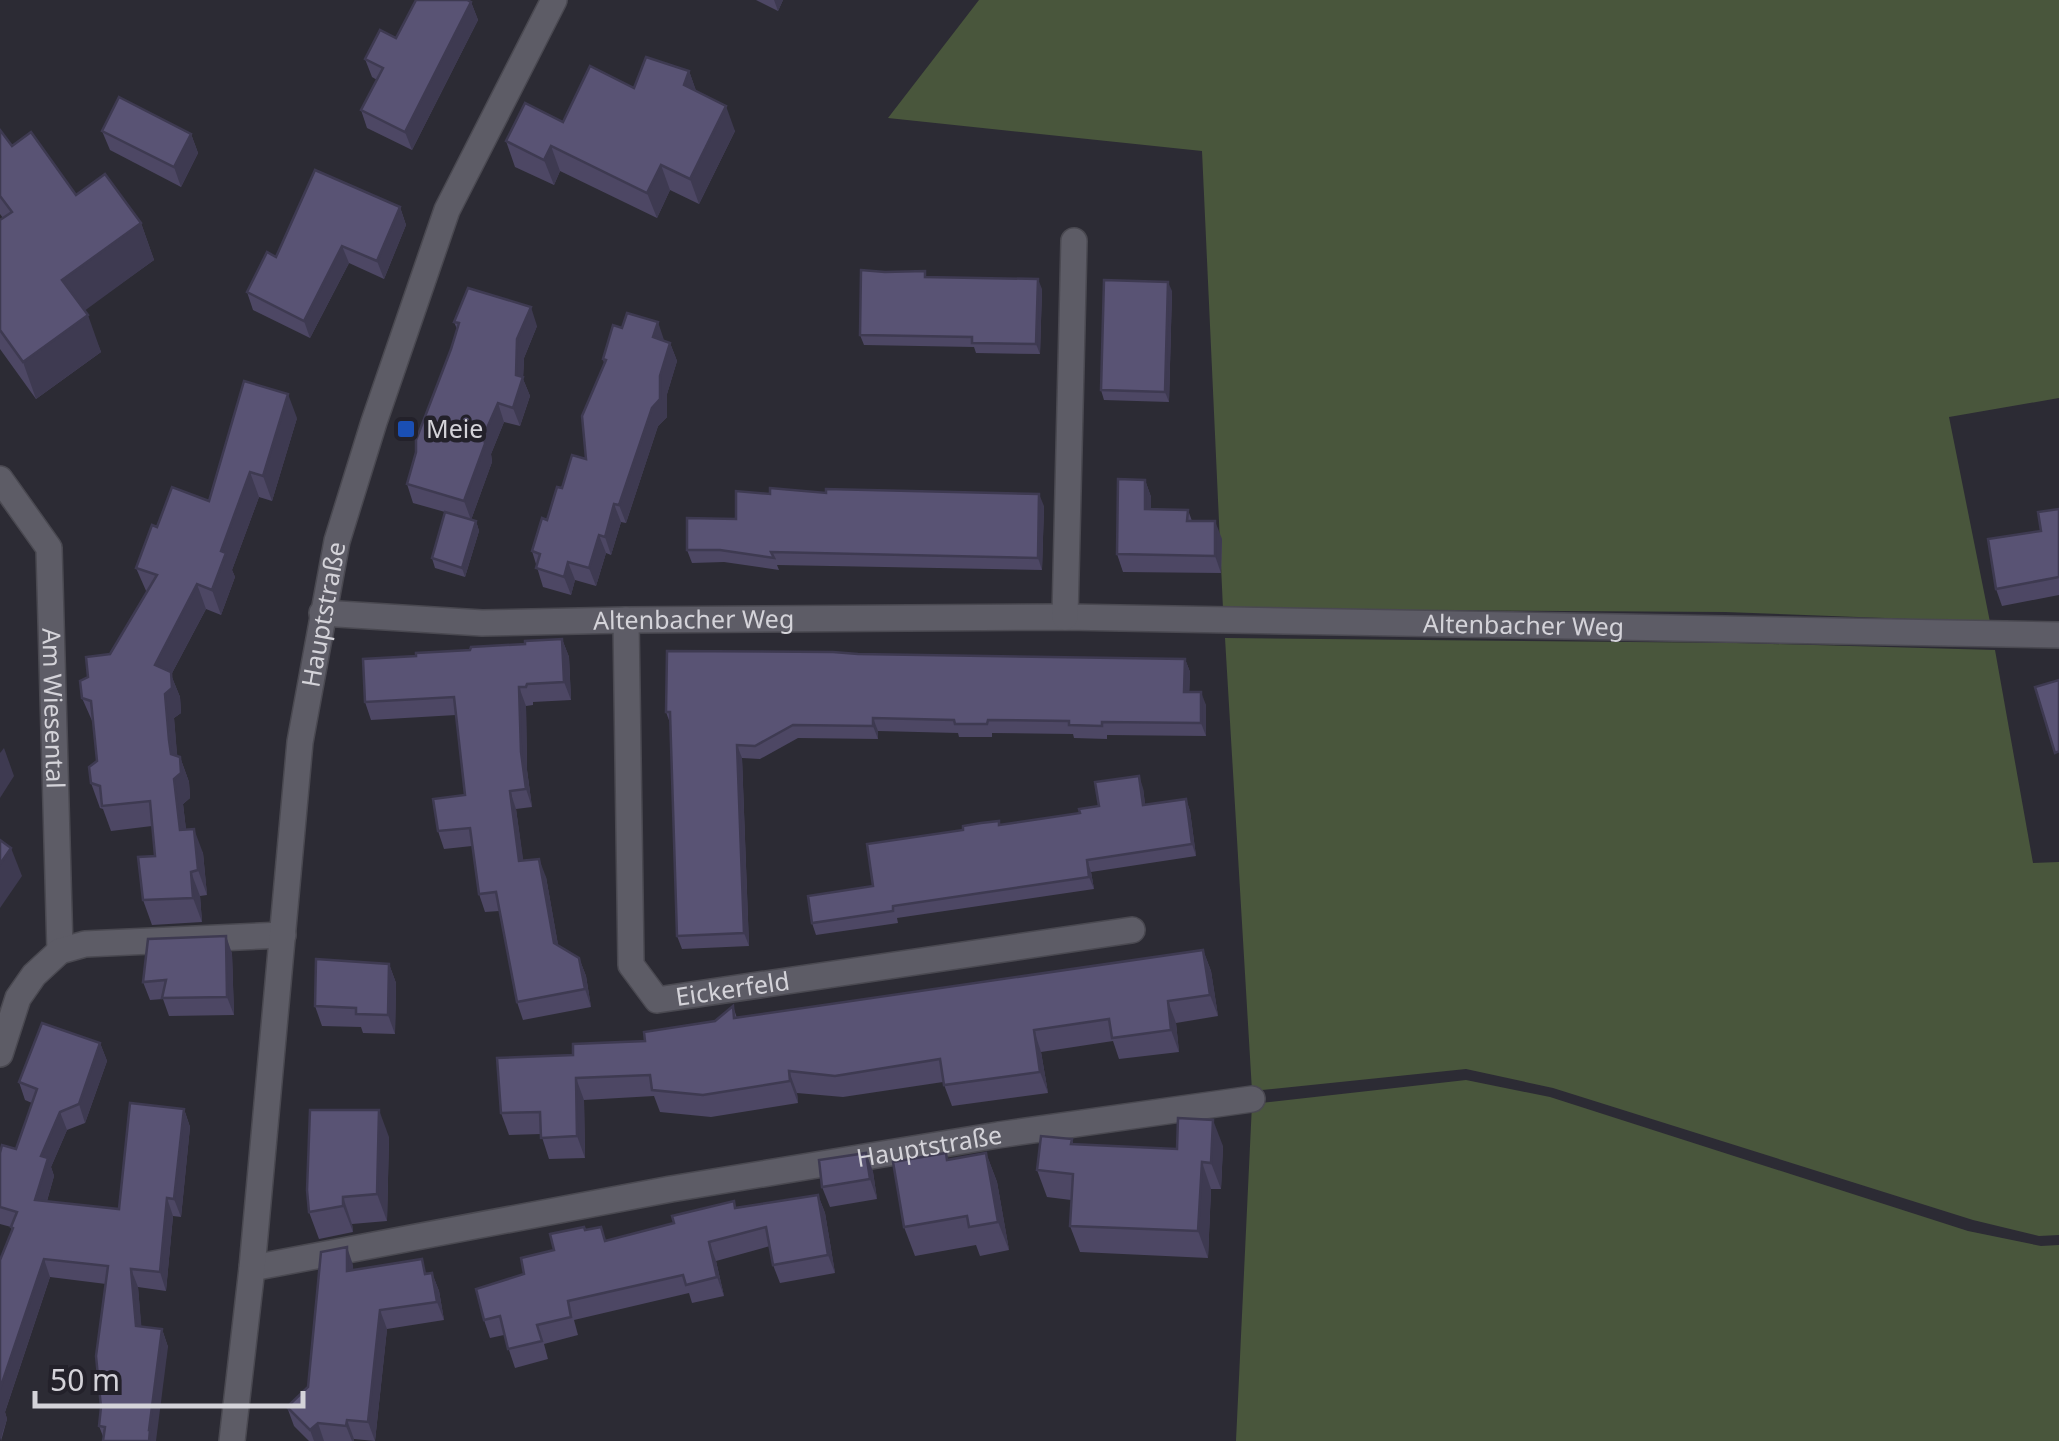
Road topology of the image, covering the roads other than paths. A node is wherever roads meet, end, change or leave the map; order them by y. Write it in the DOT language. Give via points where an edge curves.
graph roads {
  1 [pos="554,0"];
  2 [pos="1074,241"];
  3 [pos="0,478"];
  4 [pos="322,613"];
  5 [pos="1065,617"];
  6 [pos="626,620"];
  7 [pos="2059,635"];
  8 [pos="1132,930"];
  9 [pos="283,934"];
  10 [pos="60,951"];
  11 [pos="9,992"];
  12 [pos="0,1054"];
  13 [pos="1252,1099"];
  14 [pos="252,1268"];
  15 [pos="232,1441"];
  1 -- 4 [label="street, Hauptstraße" via="447,210 337,541"];
  2 -- 5 [label="street"];
  3 -- 10 [label="street, Am Wiesental" via="49,548"];
  4 -- 6 [label="street, Altenbacher Weg" via="482,624"];
  4 -- 9 [label="street, Hauptstraße" via="300,742"];
  5 -- 6 [label="street, Altenbacher Weg"];
  5 -- 7 [label="street, Altenbacher Weg"];
  6 -- 8 [label="street, Eickerfeld" via="631,965 657,1000"];
  9 -- 10 [label="street" via="85,944"];
  9 -- 14 [label="street, Hauptstraße"];
  10 -- 11 [label="street"];
  11 -- 12 [label="street"];
  13 -- 14 [label="street, Hauptstraße" via="671,1189"];
  14 -- 15 [label="street, Hauptstraße"];
}
